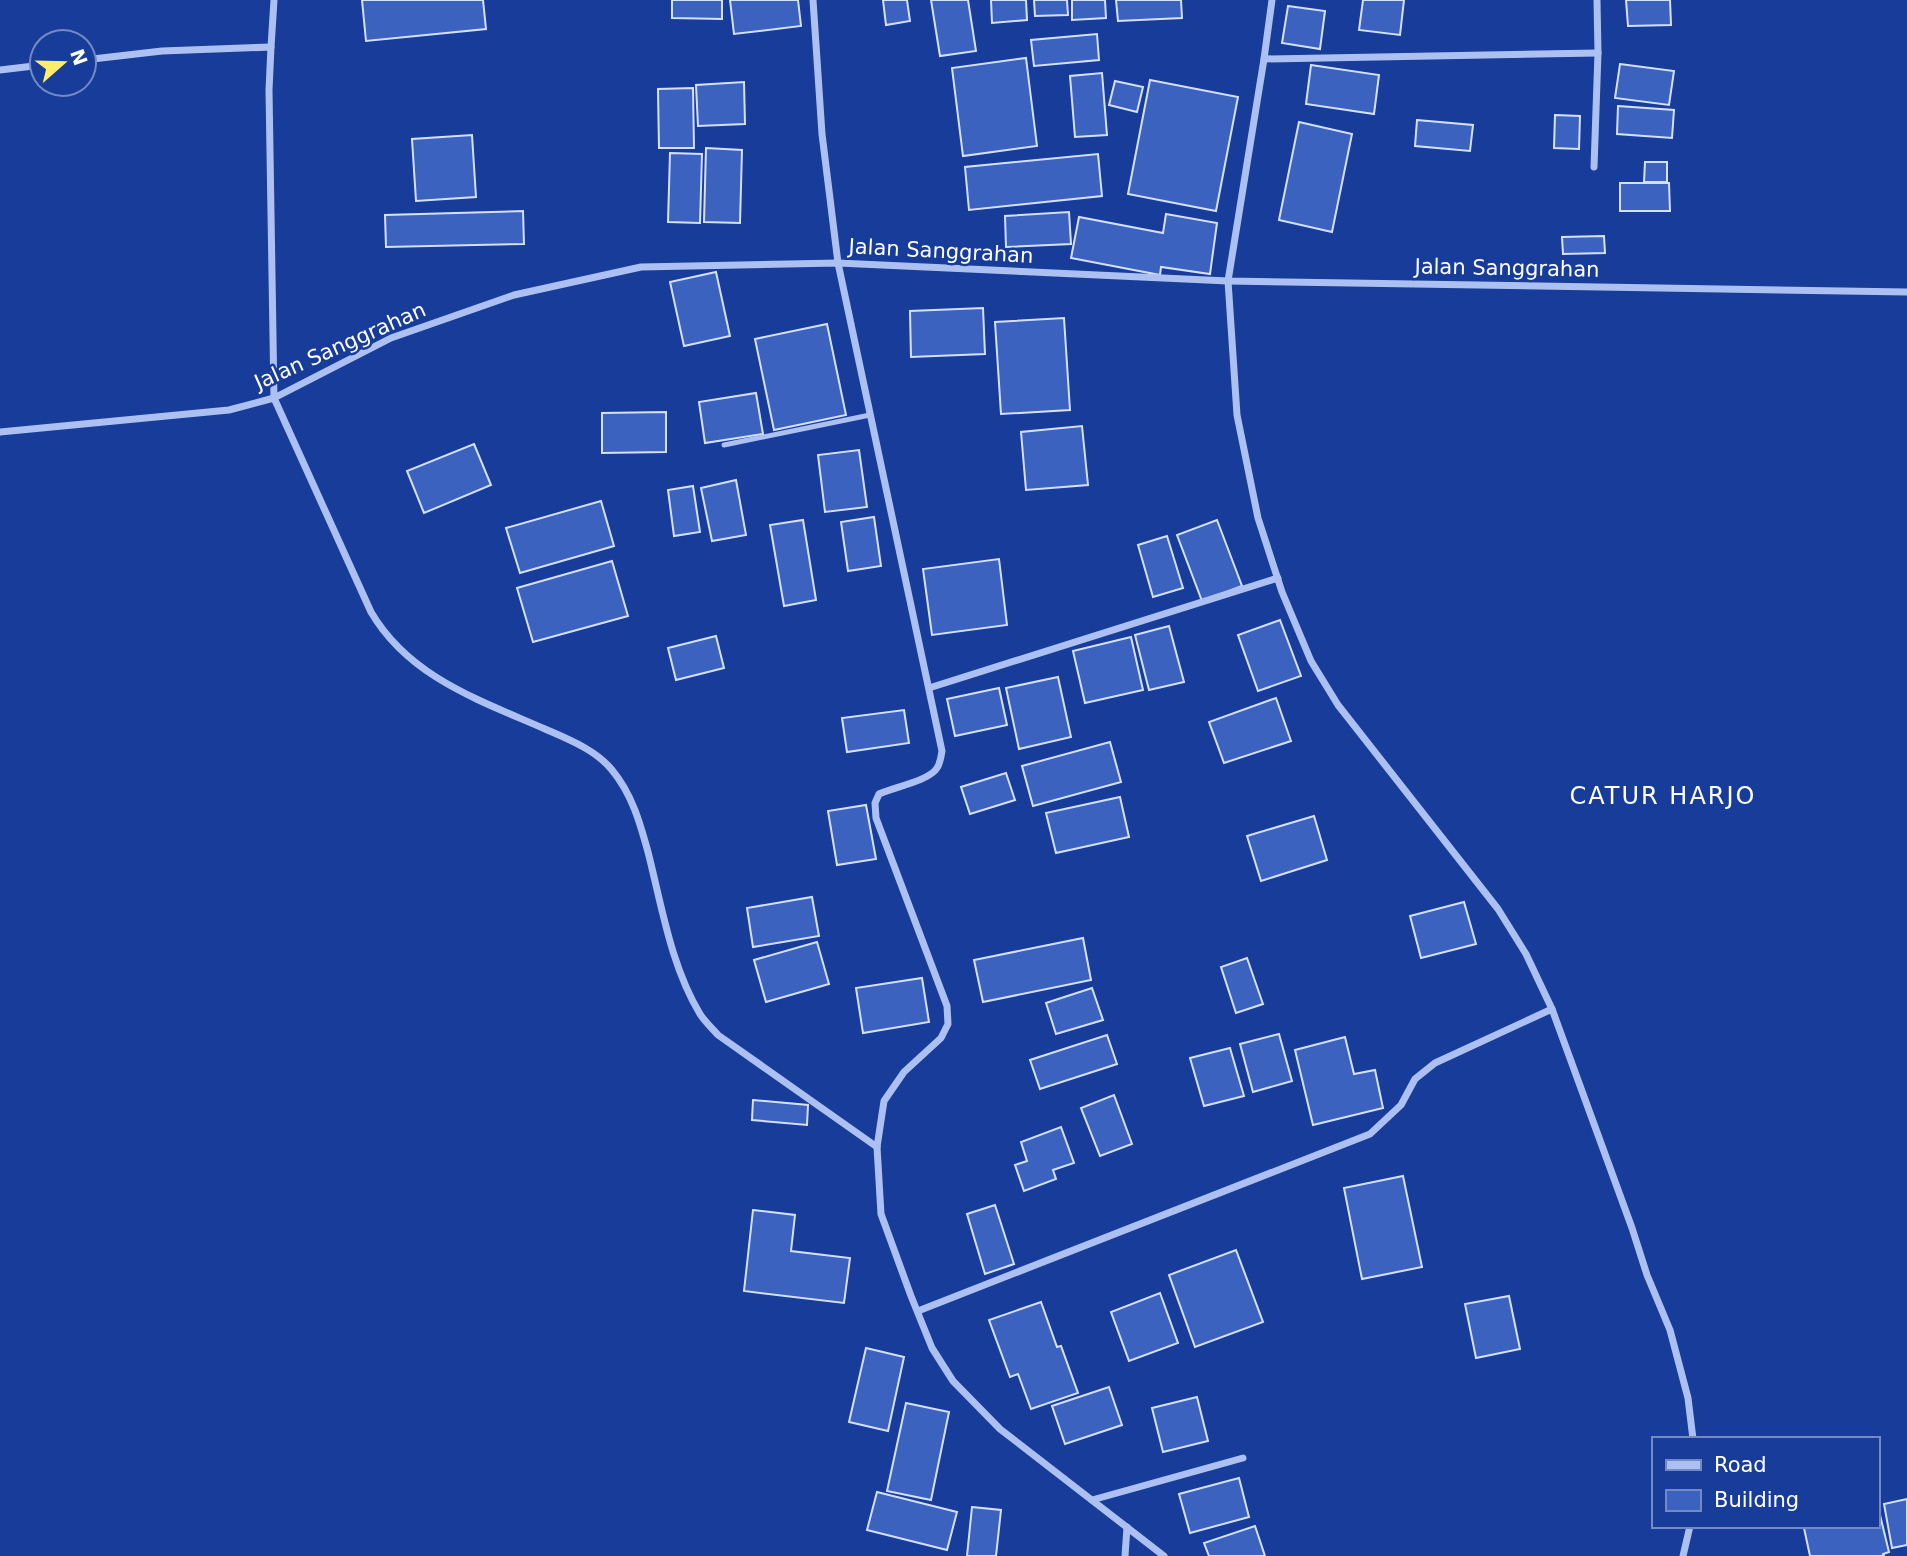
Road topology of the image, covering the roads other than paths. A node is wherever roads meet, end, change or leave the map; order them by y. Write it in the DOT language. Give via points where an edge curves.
graph roads {
  1 [pos="274,0"];
  2 [pos="813,0"];
  3 [pos="1272,0"];
  4 [pos="1597,0"];
  5 [pos="271,47"];
  6 [pos="1598,53"];
  7 [pos="98,58"];
  8 [pos="1264,59"];
  9 [pos="28,67"];
  10 [pos="0,70"];
  11 [pos="1594,167"];
  12 [pos="838,263"];
  13 [pos="1228,281"];
  14 [pos="1907,292"];
  15 [pos="274,398"];
  16 [pos="870,415"];
  17 [pos="0,432"];
  18 [pos="724,445"];
  19 [pos="1278,578"];
  20 [pos="929,688"];
  21 [pos="1552,1009"];
  22 [pos="877,1147"];
  23 [pos="918,1311"];
  24 [pos="1693,1437"];
  25 [pos="1243,1458"];
  26 [pos="1092,1500"];
  27 [pos="1127,1527"];
  28 [pos="1690,1528"];
  29 [pos="1125,1556"];
  30 [pos="1164,1556"];
  31 [pos="1683,1556"];
  1 -- 5 [label="street"];
  2 -- 12 [label="street" via="822,134"];
  3 -- 8 [label="street"];
  4 -- 6 [label="street"];
  5 -- 7 [label="street"];
  5 -- 15 [label="street"];
  6 -- 8 [label="street"];
  6 -- 11 [label="street"];
  8 -- 13 [label="street"];
  9 -- 10 [label="street"];
  12 -- 13 [label="street, Jalan Sanggrahan"];
  12 -- 15 [label="street, Jalan Sanggrahan" via="641,267 514,295 391,338"];
  12 -- 16 [label="street"];
  13 -- 14 [label="street, Jalan Sanggrahan"];
  13 -- 19 [label="street" via="1237,415 1258,518"];
  15 -- 17 [label="street, Jalan Sanggrahan" via="229,410"];
  15 -- 22 [label="street" via="382,632 458,691 565,737 610,767 625,786 639,818 680,974 702,1017 718,1035"];
  16 -- 18 [label="lane"];
  16 -- 20 [label="street"];
  19 -- 20 [label="street"];
  19 -- 21 [label="street" via="1311,661 1338,705 1498,909 1527,954"];
  20 -- 22 [label="street" via="942,751 939,767 930,776 879,794 875,803 876,818 947,1006 948,1024 941,1038 904,1072 884,1101"];
  21 -- 23 [label="street" via="1435,1063 1415,1079 1401,1105 1370,1134"];
  21 -- 24 [label="street" via="1670,1330"];
  22 -- 23 [label="street" via="881,1214"];
  23 -- 26 [label="street" via="932,1348 953,1381 1000,1429"];
  25 -- 26 [label="street"];
  26 -- 27 [label="street"];
  27 -- 29 [label="street"];
  27 -- 30 [label="street"];
  28 -- 31 [label="street"];
}
